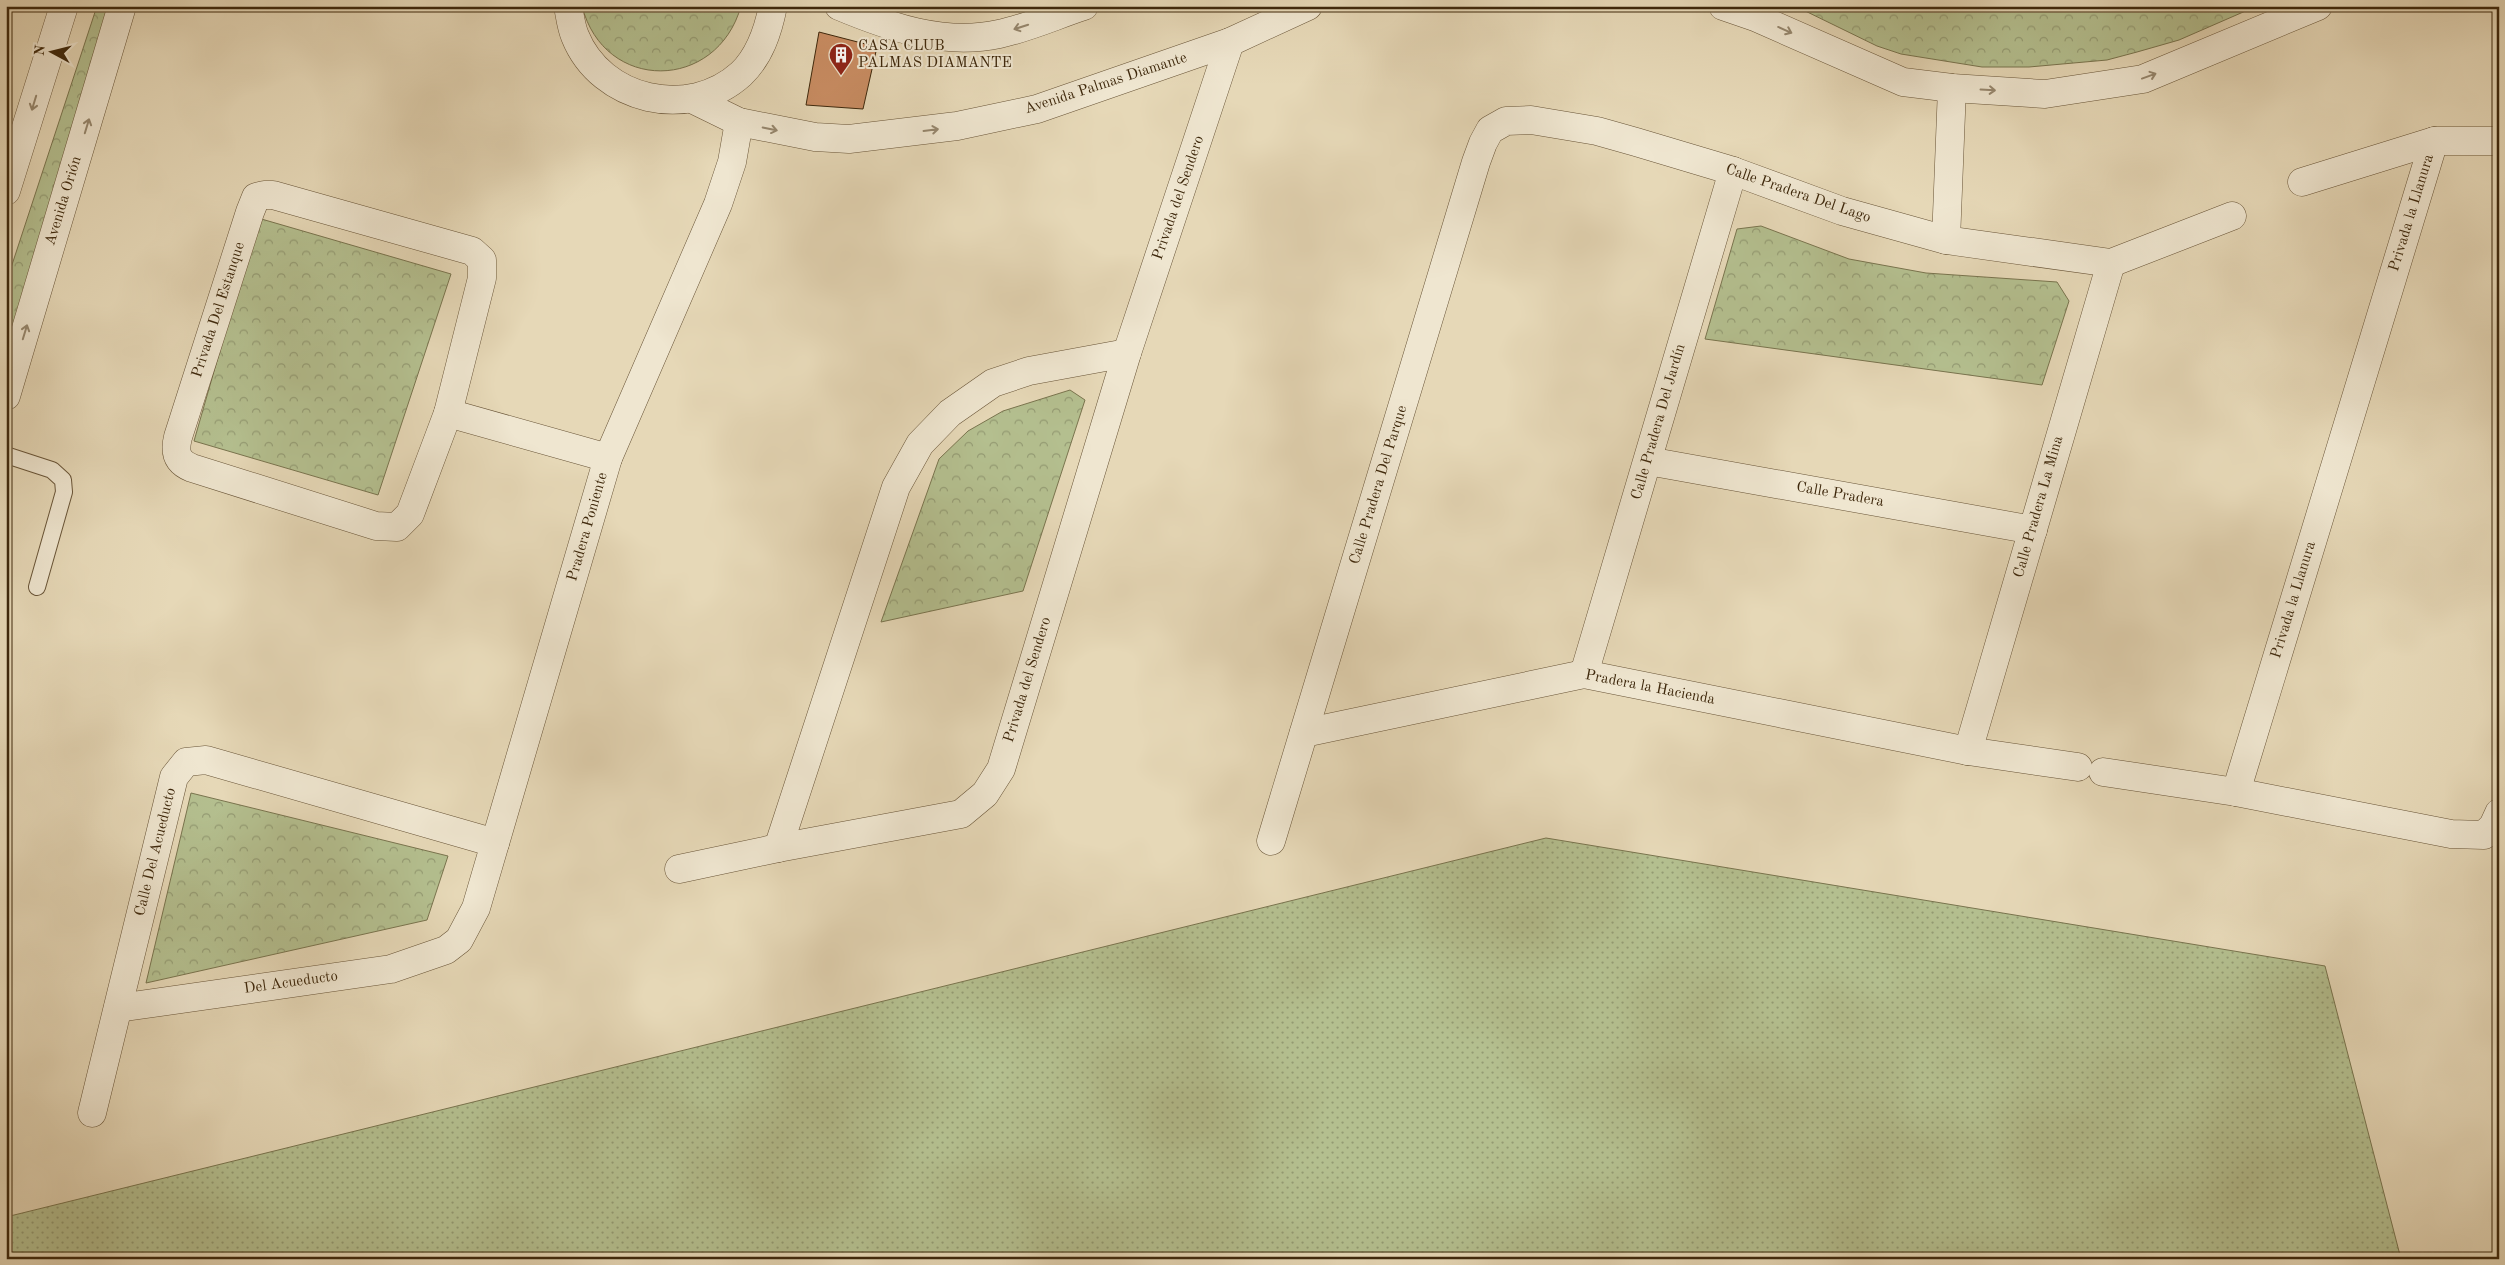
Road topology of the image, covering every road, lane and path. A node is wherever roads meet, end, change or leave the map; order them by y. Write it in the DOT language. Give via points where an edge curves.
graph roads {
  1 [pos="64,6"];
  2 [pos="122,6"];
  3 [pos="568,6"];
  4 [pos="773,6"];
  5 [pos="839,6"];
  6 [pos="1084,6"];
  7 [pos="1308,6"];
  8 [pos="1723,6"];
  9 [pos="2318,6"];
  10 [pos="1230,42"];
  11 [pos="1952,88"];
  12 [pos="692,99"];
  13 [pos="739,122"];
  14 [pos="1490,130"];
  15 [pos="2499,140"];
  16 [pos="2434,141"];
  17 [pos="1733,171"];
  18 [pos="2302,182"];
  19 [pos="6,191"];
  20 [pos="2232,216"];
  21 [pos="1946,240"];
  22 [pos="2111,263"];
  23 [pos="1127,353"];
  24 [pos="6,396"];
  25 [pos="448,413"];
  26 [pos="6,455"];
  27 [pos="608,458"];
  28 [pos="1648,461"];
  29 [pos="2033,530"];
  30 [pos="37,587"];
  31 [pos="1584,674"];
  32 [pos="1304,733"];
  33 [pos="1968,751"];
  34 [pos="2236,792"];
  35 [pos="2499,813"];
  36 [pos="1271,841"];
  37 [pos="495,843"];
  38 [pos="778,848"];
  39 [pos="679,869"];
  40 [pos="459,940"];
  41 [pos="118,1008"];
  42 [pos="92,1113"];
  1 -- 19 [label="street, one-way"];
  24 -- 2 [label="street, Avenida Orión, one-way"];
  3 -- 12 [label="street" via="575,36 589,61 610,81 635,95 663,101"];
  4 -- 12 [label="street" via="768,30 757,54 741,74 721,88"];
  6 -- 5 [label="street, one-way" via="999,34 967,37 921,34 866,18"];
  7 -- 10 [label="street, Avenida Palmas Diamante"];
  8 -- 11 [label="street, one-way" via="1903,82"];
  11 -- 9 [label="street, one-way" via="2045,94 2143,79"];
  13 -- 10 [label="street, Avenida Palmas Diamante, one-way" via="815,137 849,139 957,126 1037,109"];
  10 -- 23 [label="street, Privada del Sendero"];
  11 -- 21 [label="street"];
  12 -- 13 [label="street, Avenida Palmas Diamante"];
  13 -- 27 [label="street, Pradera Poniente" via="732,162 718,204"];
  14 -- 17 [label="street, Calle Pradera Del Lago" via="1506,121 1523,120 1578,128"];
  14 -- 32 [label="street, Calle Pradera Del Parque" via="1476,162"];
  15 -- 16 [label="street, Privada la Llanura"];
  16 -- 18 [label="street, Privada la Llanura"];
  16 -- 34 [label="street, Privada la Llanura"];
  17 -- 21 [label="street, Calle Pradera Del Lago" via="1842,211"];
  17 -- 28 [label="street, Calle Pradera Del Jardín"];
  20 -- 22 [label="street"];
  21 -- 22 [label="street, Calle Pradera Del Lago"];
  22 -- 29 [label="street, Calle Pradera La Mina"];
  23 -- 38 [label="street" via="1029,371 994,383 950,413 920,444 896,487"];
  23 -- 38 [label="street, Privada del Sendero" via="1001,769 994,782 961,814"];
  25 -- 25 [label="street, Privada Del Estanque" via="410,514 397,527 376,526 192,468 177,458 178,437 256,197 273,195 472,251 479,256 483,270"];
  25 -- 27 [label="street"];
  26 -- 30 [label="lane" via="52,470 63,480 64,492"];
  27 -- 37 [label="street, Pradera Poniente"];
  28 -- 29 [label="street, Calle Pradera"];
  28 -- 31 [label="street, Calle Pradera Del Jardín"];
  29 -- 33 [label="street, Calle Pradera La Mina"];
  31 -- 32 [label="street, Pradera la Hacienda"];
  31 -- 33 [label="street, Pradera la Hacienda"];
  32 -- 36 [label="street, Calle Pradera Del Parque"];
  33 -- 34 [label="street, Pradera la Hacienda"];
  34 -- 35 [label="street" via="2451,834 2484,835"];
  37 -- 40 [label="street, Pradera Poniente" via="476,908"];
  37 -- 41 [label="street, Calle Del Acueducto" via="206,760 186,762 174,777"];
  38 -- 39 [label="street, Privada del Sendero"];
  40 -- 41 [label="street, Del Acueducto" via="446,950 391,969"];
  41 -- 42 [label="street, Calle Del Acueducto"];
}
